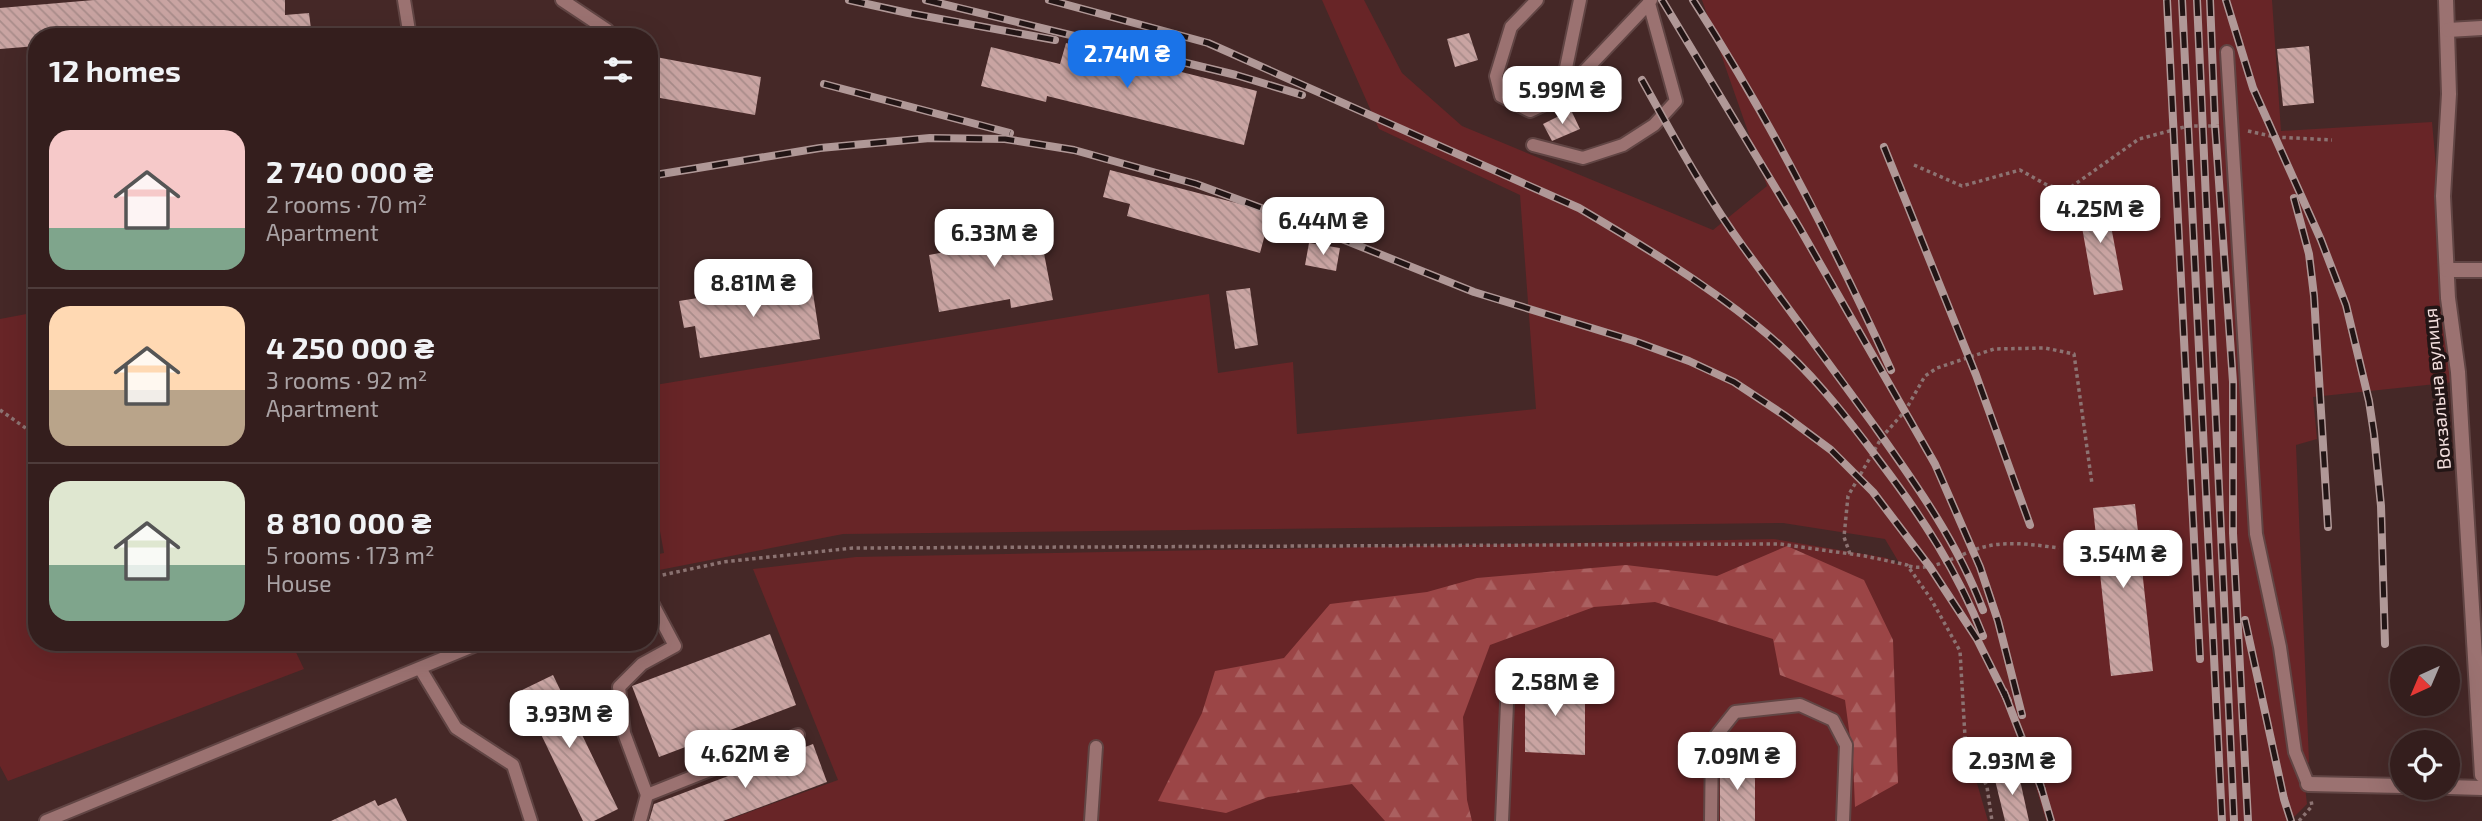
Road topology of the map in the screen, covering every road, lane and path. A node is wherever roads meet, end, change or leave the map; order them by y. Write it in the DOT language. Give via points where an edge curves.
graph roads {
  1 [pos="404,0"];
  2 [pos="562,0"];
  3 [pos="1537,0"];
  4 [pos="1580,0"];
  5 [pos="2446,0"];
  6 [pos="1650,1"];
  7 [pos="409,28"];
  8 [pos="604,28"];
  9 [pos="2482,28"];
  10 [pos="2448,30"];
  11 [pos="2227,52"];
  12 [pos="1560,97"];
  13 [pos="2232,131"];
  14 [pos="2332,139"];
  15 [pos="1533,145"];
  16 [pos="1914,164"];
  17 [pos="2447,270"];
  18 [pos="2482,270"];
  19 [pos="0,410"];
  20 [pos="28,430"];
  21 [pos="2092,484"];
  22 [pos="2475,531"];
  23 [pos="2059,548"];
  24 [pos="1850,554"];
  25 [pos="1908,565"];
  26 [pos="658,576"];
  27 [pos="658,614"];
  28 [pos="463,651"];
  29 [pos="421,670"];
  30 [pos="1508,680"];
  31 [pos="798,736"];
  32 [pos="1096,747"];
  33 [pos="2482,775"];
  34 [pos="2308,784"];
  35 [pos="2390,786"];
  36 [pos="2460,787"];
  37 [pos="2482,788"];
  38 [pos="646,795"];
  39 [pos="46,821"];
  40 [pos="531,821"];
  41 [pos="640,821"];
  42 [pos="1091,821"];
  43 [pos="1502,821"];
  44 [pos="1711,821"];
  45 [pos="1843,821"];
  46 [pos="1992,821"];
  47 [pos="2299,821"];
  1 -- 7 [label="lane"];
  2 -- 8 [label="lane"];
  3 -- 12 [label="lane" via="1511,27 1496,76 1501,96 1530,111"];
  4 -- 12 [label="lane"];
  5 -- 10 [label="street, Вокзальна вулиця"];
  6 -- 12 [label="lane"];
  6 -- 15 [label="lane" via="1676,101 1654,125 1623,145 1583,158"];
  9 -- 10 [label="street"];
  10 -- 17 [label="street, Вокзальна вулиця" via="2443,196"];
  11 -- 13 [label="lane"];
  13 -- 14 [label="path"];
  13 -- 16 [label="path" via="2214,125 2188,126 2139,139 2071,187 2057,188 2020,170 1962,186"];
  13 -- 34 [label="lane" via="2256,534 2280,647 2295,752"];
  17 -- 18 [label="street"];
  17 -- 22 [label="street, Вокзальна вулиця"];
  19 -- 20 [label="path"];
  21 -- 24 [label="path" via="2074,354 2045,348 1994,349 1925,376 1905,411 1882,437 1848,496 1844,537"];
  22 -- 33 [label="street, Вокзальна вулиця"];
  23 -- 25 [label="path" via="1988,546 1930,566"];
  24 -- 25 [label="path"];
  24 -- 26 [label="path" via="1780,544 853,548 723,562"];
  25 -- 46 [label="path" via="1960,651 1965,737 1987,787"];
  27 -- 38 [label="lane" via="675,646 642,664 619,687 624,733"];
  28 -- 29 [label="lane"];
  29 -- 39 [label="lane"];
  29 -- 40 [label="lane" via="456,728 513,765"];
  30 -- 43 [label="lane"];
  31 -- 38 [label="lane"];
  32 -- 42 [label="lane"];
  34 -- 35 [label="street"];
  34 -- 47 [label="path" via="2312,806"];
  36 -- 37 [label="street"];
  38 -- 41 [label="lane"];
  44 -- 45 [label="lane" via="1712,741 1735,712 1800,705 1833,720 1846,745"];
}
